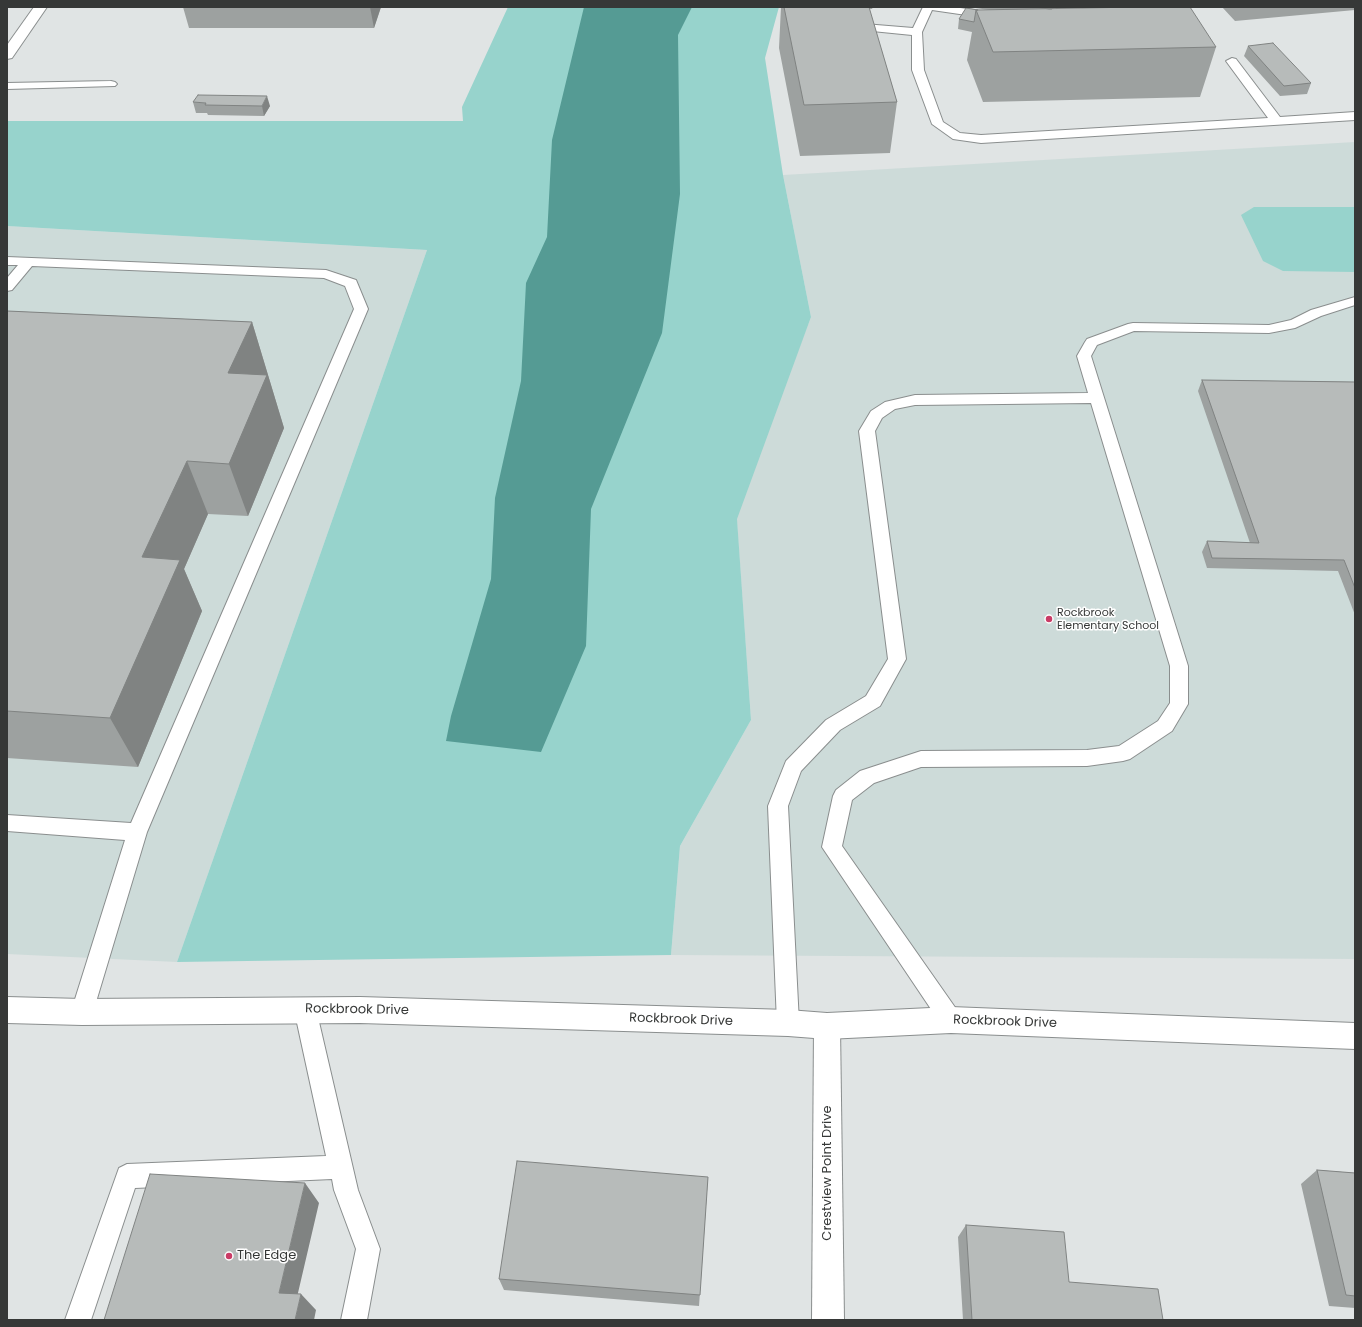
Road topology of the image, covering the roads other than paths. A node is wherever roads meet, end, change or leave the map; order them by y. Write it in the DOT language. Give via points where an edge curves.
graph roads {
  1 [pos="41,7"];
  2 [pos="928,7"];
  3 [pos="932,7"];
  4 [pos="995,16"];
  5 [pos="841,25"];
  6 [pos="917,32"];
  7 [pos="7,55"];
  8 [pos="1232,62"];
  9 [pos="111,84"];
  10 [pos="7,86"];
  11 [pos="1355,116"];
  12 [pos="1277,121"];
  13 [pos="7,261"];
  14 [pos="28,262"];
  15 [pos="7,286"];
  16 [pos="1355,301"];
  17 [pos="1097,398"];
  18 [pos="7,823"];
  19 [pos="137,832"];
  20 [pos="305,1009"];
  21 [pos="7,1010"];
  22 [pos="82,1012"];
  23 [pos="952,1020"];
  24 [pos="788,1023"];
  25 [pos="827,1026"];
  26 [pos="1355,1036"];
  27 [pos="341,1168"];
  28 [pos="78,1320"];
  29 [pos="354,1320"];
  30 [pos="828,1320"];
  1 -- 7 [label="street"];
  2 -- 6 [label="lane"];
  3 -- 4 [label="lane"];
  5 -- 6 [label="lane"];
  6 -- 12 [label="lane" via="918,70 938,124 957,136 982,139"];
  8 -- 12 [label="lane"];
  9 -- 10 [label="lane"];
  11 -- 12 [label="lane"];
  13 -- 14 [label="lane"];
  14 -- 15 [label="lane"];
  14 -- 19 [label="lane" via="326,274 351,282 361,310"];
  16 -- 17 [label="lane" via="1316,313 1295,324 1269,329 1133,327 1092,342 1084,356"];
  17 -- 23 [label="lane" via="1179,666 1179,704 1165,726 1123,753 1087,758 921,759 867,776 843,796 832,847"];
  17 -- 24 [label="lane" via="915,400 890,405 876,415 867,431 896,659 873,702 833,725 793,767 778,806"];
  18 -- 19 [label="lane"];
  19 -- 22 [label="lane"];
  20 -- 22 [label="street, Rockbrook Drive"];
  20 -- 24 [label="street, Rockbrook Drive"];
  20 -- 27 [label="lane"];
  21 -- 22 [label="street, Rockbrook Drive"];
  23 -- 25 [label="street, Rockbrook Drive"];
  23 -- 26 [label="street, Rockbrook Drive"];
  24 -- 25 [label="street, Rockbrook Drive"];
  25 -- 30 [label="street, Crestview Point Drive"];
  27 -- 28 [label="lane" via="127,1176"];
  27 -- 29 [label="lane" via="346,1190 368,1249"];
}
